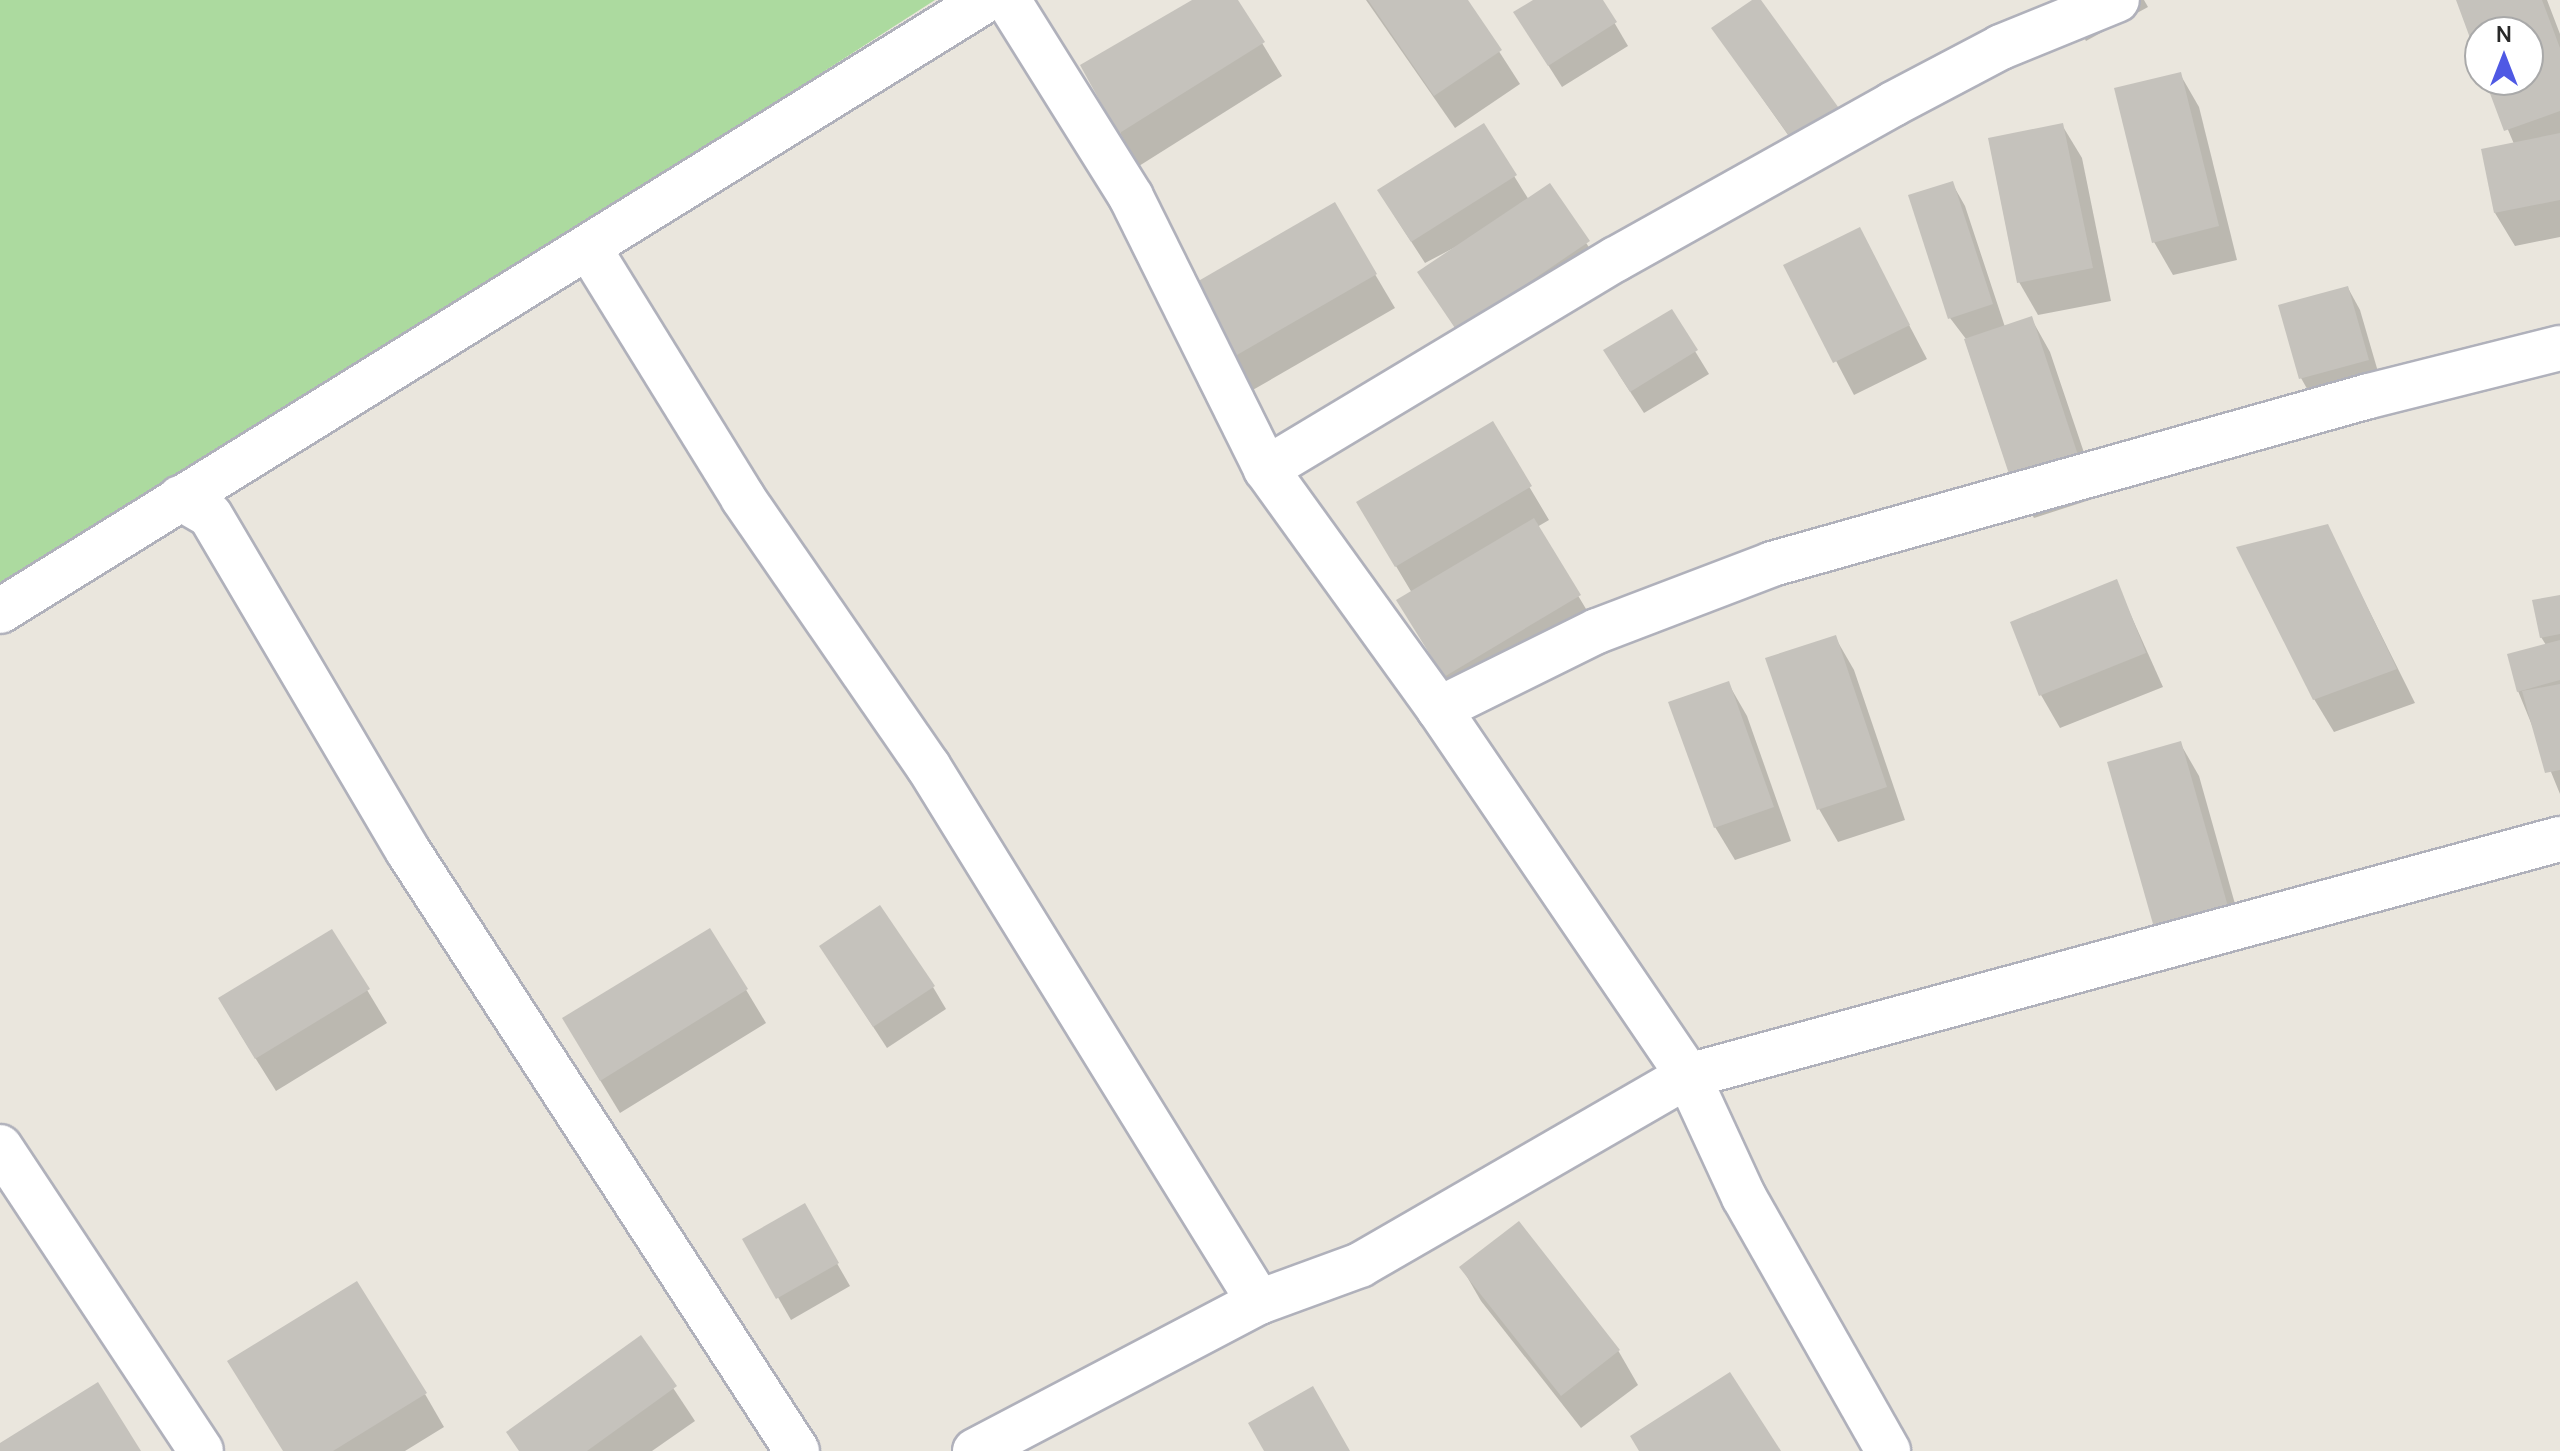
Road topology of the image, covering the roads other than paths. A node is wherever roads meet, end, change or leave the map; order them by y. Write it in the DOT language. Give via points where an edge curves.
graph roads {
  1 [pos="986,0"];
  2 [pos="1008,0"];
  3 [pos="2117,0"];
  4 [pos="590,250"];
  5 [pos="2560,348"];
  6 [pos="1266,469"];
  7 [pos="180,498"];
  8 [pos="0,611"];
  9 [pos="1439,709"];
  10 [pos="2560,839"];
  11 [pos="1688,1076"];
  12 [pos="0,1147"];
  13 [pos="1259,1302"];
  14 [pos="201,1451"];
  15 [pos="797,1451"];
  16 [pos="975,1451"];
  17 [pos="1888,1451"];
  1 -- 4 [label="street"];
  2 -- 6 [label="street" via="1131,197"];
  3 -- 6 [label="street" via="2001,47 1893,104 1616,259"];
  4 -- 7 [label="street"];
  4 -- 13 [label="street" via="743,498 928,766"];
  5 -- 9 [label="street" via="2369,396 1772,564 1597,631"];
  6 -- 9 [label="street"];
  7 -- 8 [label="street"];
  7 -- 15 [label="street" via="210,515 408,851"];
  9 -- 11 [label="street"];
  10 -- 11 [label="street"];
  11 -- 13 [label="street" via="1360,1265"];
  11 -- 17 [label="street" via="1744,1197"];
  12 -- 14 [label="street"];
  13 -- 16 [label="street"];
}
